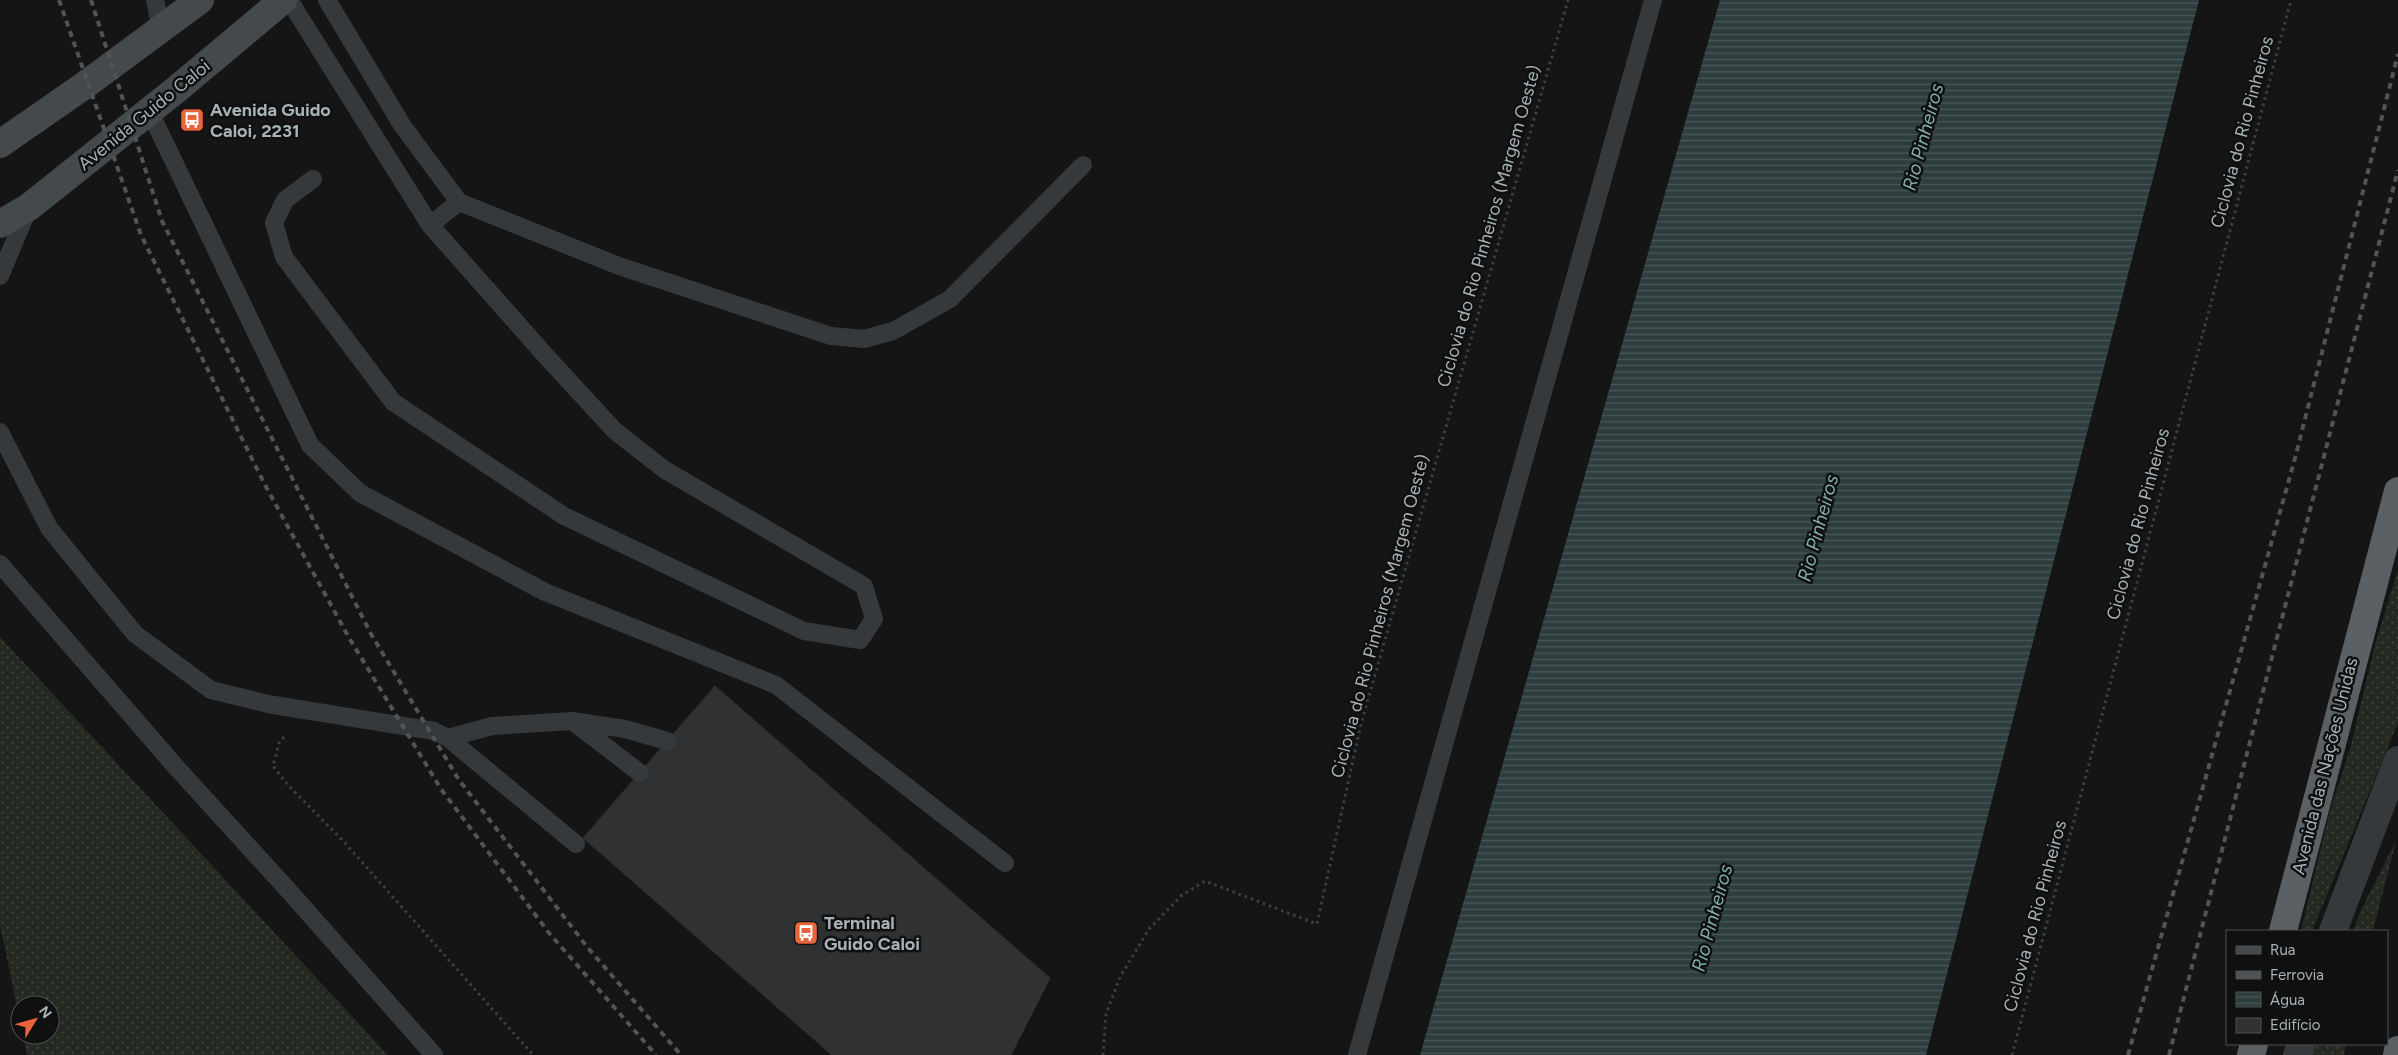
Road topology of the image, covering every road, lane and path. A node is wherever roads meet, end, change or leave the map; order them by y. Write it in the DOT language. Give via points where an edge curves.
graph roads {
  1 [pos="155,0"];
  2 [pos="200,0"];
  3 [pos="283,0"];
  4 [pos="289,0"];
  5 [pos="327,0"];
  6 [pos="1568,0"];
  7 [pos="1653,0"];
  8 [pos="2291,0"];
  9 [pos="161,29"];
  10 [pos="149,110"];
  11 [pos="0,144"];
  12 [pos="1083,165"];
  13 [pos="313,180"];
  14 [pos="459,202"];
  15 [pos="29,207"];
  16 [pos="0,224"];
  17 [pos="430,225"];
  18 [pos="0,276"];
  19 [pos="0,432"];
  20 [pos="2398,492"];
  21 [pos="0,564"];
  22 [pos="307,709"];
  23 [pos="572,721"];
  24 [pos="448,738"];
  25 [pos="667,741"];
  26 [pos="2398,760"];
  27 [pos="640,773"];
  28 [pos="576,844"];
  29 [pos="1005,863"];
  30 [pos="2283,930"];
  31 [pos="2333,930"];
  32 [pos="2398,1050"];
  33 [pos="434,1055"];
  34 [pos="534,1055"];
  35 [pos="1103,1055"];
  36 [pos="1357,1055"];
  37 [pos="2012,1055"];
  38 [pos="2397,1055"];
  1 -- 9 [label="lane"];
  2 -- 9 [label="main road"];
  3 -- 10 [label="main road, Avenida Guido Caloi"];
  4 -- 17 [label="lane"];
  5 -- 14 [label="lane" via="402,125"];
  6 -- 35 [label="path, Ciclovia do Rio Pinheiros (Margem Oeste)" via="1361,724 1317,924 1205,881 1182,895 1149,929 1120,977 1106,1014"];
  7 -- 36 [label="lane"];
  8 -- 37 [label="path, Ciclovia do Rio Pinheiros"];
  9 -- 11 [label="main road"];
  10 -- 15 [label="main road, Avenida Guido Caloi"];
  10 -- 29 [label="lane" via="310,445 360,493 545,592 776,686"];
  12 -- 14 [label="lane" via="950,299 893,331 864,339 831,336 618,266"];
  13 -- 17 [label="lane" via="285,200 274,223 284,257 393,402 564,516 804,631 860,640 874,619 864,586 665,470 615,431"];
  14 -- 17 [label="lane"];
  15 -- 16 [label="main road, Avenida Guido Caloi"];
  15 -- 18 [label="lane"];
  19 -- 22 [label="lane" via="49,528 135,634 211,690 268,704"];
  20 -- 30 [label="highway, Avenida das Nações Unidas"];
  21 -- 33 [label="lane" via="176,767"];
  22 -- 24 [label="lane" via="434,731"];
  22 -- 34 [label="path" via="279,743 273,766"];
  23 -- 24 [label="lane" via="492,726"];
  23 -- 25 [label="lane" via="625,729"];
  23 -- 27 [label="lane"];
  24 -- 28 [label="lane"];
  26 -- 31 [label="street"];
  32 -- 38 [label="highway"];
}
